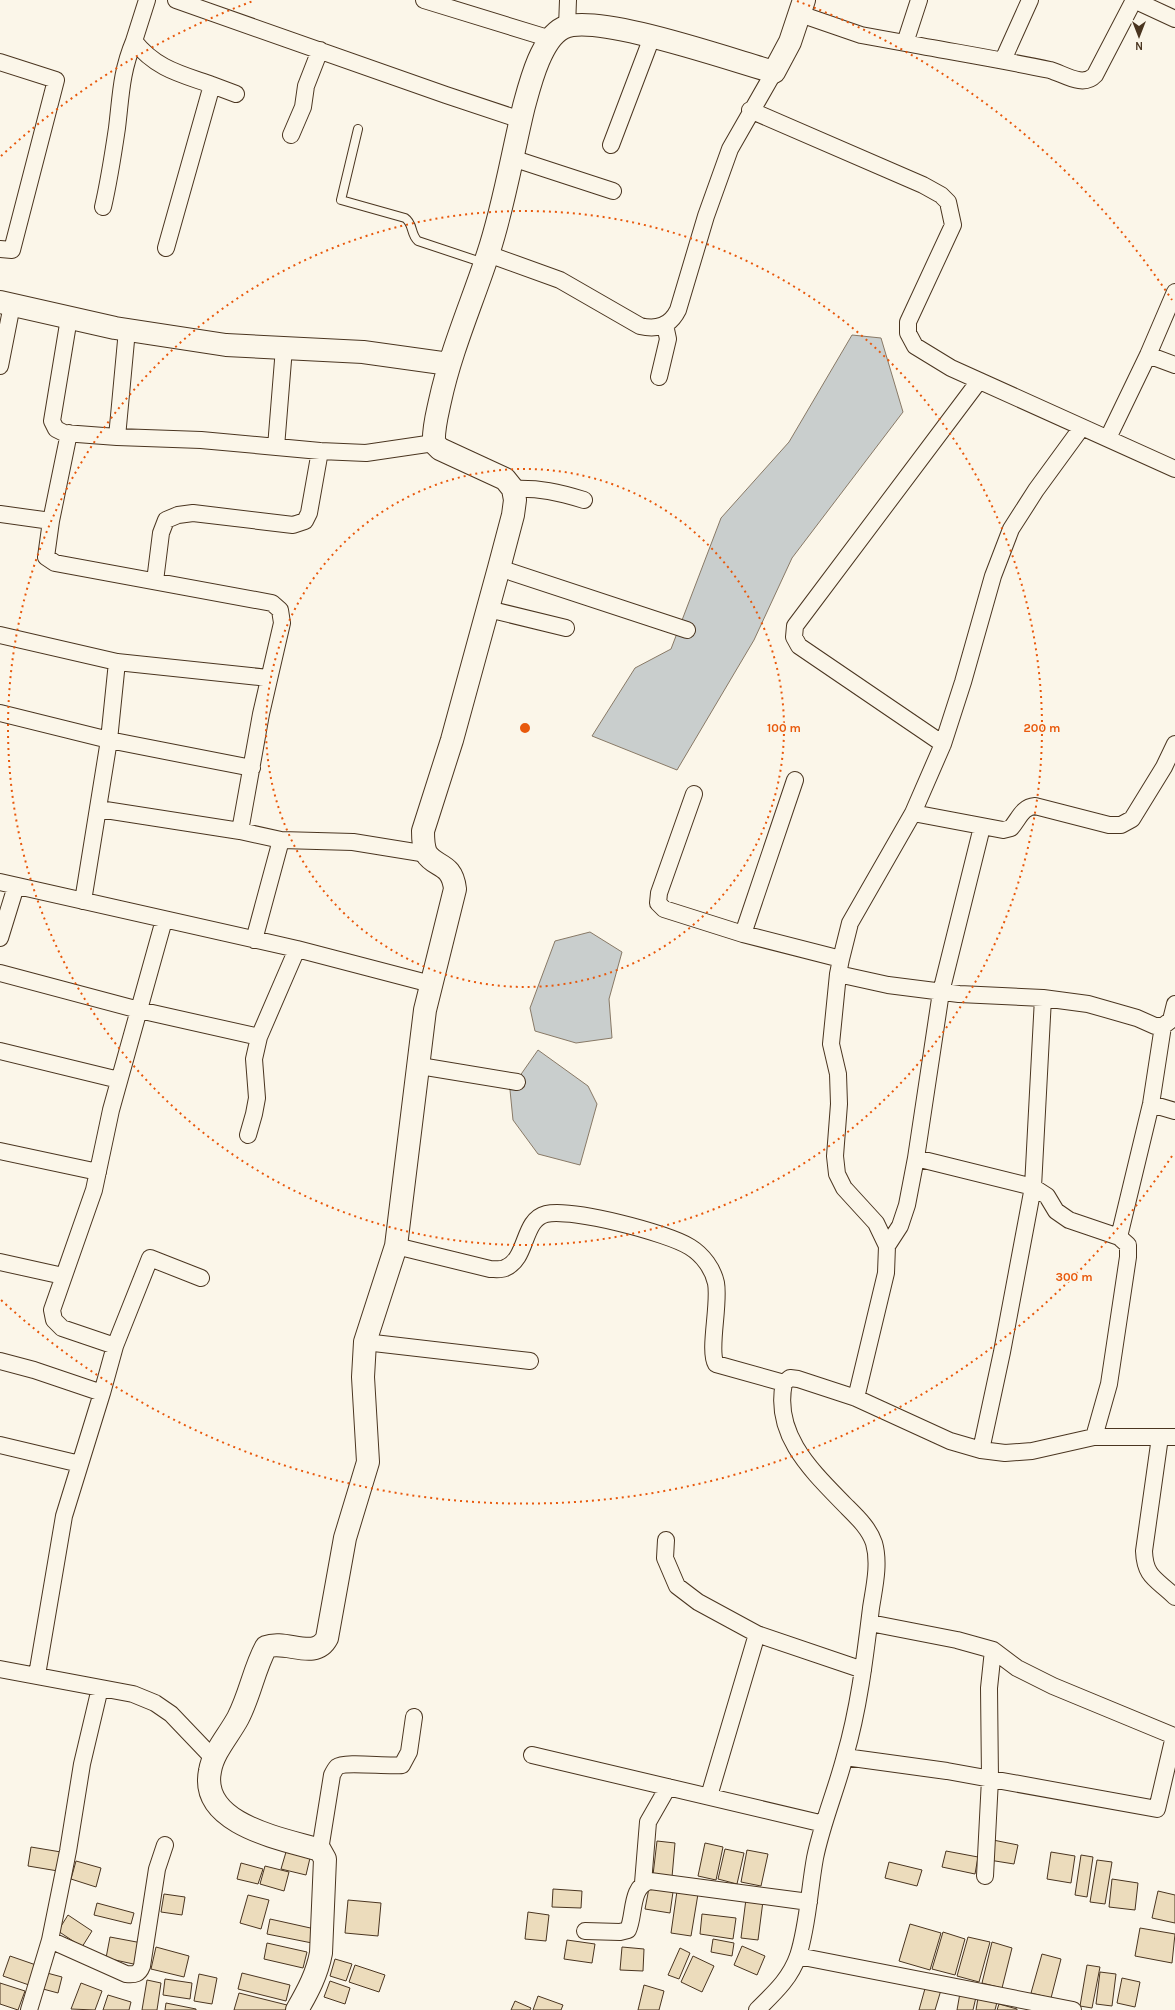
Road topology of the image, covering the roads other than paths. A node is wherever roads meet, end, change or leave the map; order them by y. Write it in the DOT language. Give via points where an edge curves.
graph roads {
  1 [pos="146,0"];
  2 [pos="176,0"];
  3 [pos="424,0"];
  4 [pos="568,0"];
  5 [pos="919,0"];
  6 [pos="1030,0"];
  7 [pos="1134,0"];
  8 [pos="802,7"];
  9 [pos="1175,19"];
  10 [pos="559,33"];
  11 [pos="652,36"];
  12 [pos="134,41"];
  13 [pos="905,43"];
  14 [pos="320,50"];
  15 [pos="1004,60"];
  16 [pos="0,62"];
  17 [pos="774,72"];
  18 [pos="212,85"];
  19 [pos="236,94"];
  20 [pos="750,110"];
  21 [pos="521,120"];
  22 [pos="358,129"];
  23 [pos="291,135"];
  24 [pos="611,145"];
  25 [pos="512,158"];
  26 [pos="613,191"];
  27 [pos="103,207"];
  28 [pos="166,248"];
  29 [pos="0,249"];
  30 [pos="486,259"];
  31 [pos="1175,292"];
  32 [pos="6,304"];
  33 [pos="69,318"];
  34 [pos="665,325"];
  35 [pos="127,330"];
  36 [pos="284,348"];
  37 [pos="1148,355"];
  38 [pos="449,364"];
  39 [pos="1175,365"];
  40 [pos="0,366"];
  41 [pos="659,377"];
  42 [pos="979,381"];
  43 [pos="1082,427"];
  44 [pos="69,433"];
  45 [pos="117,437"];
  46 [pos="1108,438"];
  47 [pos="434,443"];
  48 [pos="276,447"];
  49 [pos="320,451"];
  50 [pos="1175,469"];
  51 [pos="513,489"];
  52 [pos="584,500"];
  53 [pos="0,514"];
  54 [pos="51,521"];
  55 [pos="499,568"];
  56 [pos="154,581"];
  57 [pos="488,608"];
  58 [pos="566,628"];
  59 [pos="687,630"];
  60 [pos="0,635"];
  61 [pos="117,662"];
  62 [pos="269,678"];
  63 [pos="0,713"];
  64 [pos="109,740"];
  65 [pos="943,744"];
  66 [pos="1175,744"];
  67 [pos="252,768"];
  68 [pos="795,780"];
  69 [pos="694,794"];
  70 [pos="99,809"];
  71 [pos="913,813"];
  72 [pos="982,827"];
  73 [pos="240,831"];
  74 [pos="281,840"];
  75 [pos="427,854"];
  76 [pos="0,882"];
  77 [pos="16,886"];
  78 [pos="82,901"];
  79 [pos="164,920"];
  80 [pos="743,934"];
  81 [pos="0,938"];
  82 [pos="254,940"];
  83 [pos="297,949"];
  84 [pos="839,967"];
  85 [pos="0,973"];
  86 [pos="431,984"];
  87 [pos="941,992"];
  88 [pos="1042,998"];
  89 [pos="1175,1004"];
  90 [pos="139,1010"];
  91 [pos="1163,1026"];
  92 [pos="259,1037"];
  93 [pos="0,1051"];
  94 [pos="420,1066"];
  95 [pos="119,1080"];
  96 [pos="517,1082"];
  97 [pos="1151,1104"];
  98 [pos="1175,1111"];
  99 [pos="248,1135"];
  100 [pos="0,1151"];
  101 [pos="916,1158"];
  102 [pos="98,1172"];
  103 [pos="1033,1187"];
  104 [pos="1119,1237"];
  105 [pos="396,1246"];
  106 [pos="887,1246"];
  107 [pos="0,1262"];
  108 [pos="63,1276"];
  109 [pos="201,1278"];
  110 [pos="365,1342"];
  111 [pos="115,1346"];
  112 [pos="0,1361"];
  113 [pos="530,1361"];
  114 [pos="784,1383"];
  115 [pos="102,1393"];
  116 [pos="856,1398"];
  117 [pos="1094,1437"];
  118 [pos="1167,1437"];
  119 [pos="0,1445"];
  120 [pos="981,1450"];
  121 [pos="80,1464"];
  122 [pos="666,1540"];
  123 [pos="1175,1597"];
  124 [pos="870,1623"];
  125 [pos="757,1634"];
  126 [pos="993,1650"];
  127 [pos="0,1669"];
  128 [pos="863,1670"];
  129 [pos="36,1675"];
  130 [pos="100,1688"];
  131 [pos="414,1717"];
  132 [pos="532,1755"];
  133 [pos="845,1757"];
  134 [pos="214,1759"];
  135 [pos="990,1779"];
  136 [pos="668,1787"];
  137 [pos="709,1796"];
  138 [pos="824,1824"];
  139 [pos="165,1845"];
  140 [pos="320,1850"];
  141 [pos="985,1876"];
  142 [pos="642,1883"];
  143 [pos="809,1902"];
  144 [pos="585,1931"];
  145 [pos="50,1940"];
  146 [pos="798,1956"];
  147 [pos="1022,2005"];
  148 [pos="29,2010"];
  149 [pos="297,2010"];
  150 [pos="757,2010"];
  151 [pos="1073,2010"];
  1 -- 12 [label="street"];
  2 -- 14 [label="street"];
  3 -- 10 [label="street"];
  4 -- 10 [label="street"];
  5 -- 13 [label="street"];
  6 -- 15 [label="street"];
  7 -- 9 [label="street"];
  7 -- 15 [label="street" via="1092,79 1079,81 1054,71"];
  8 -- 13 [label="street" via="861,35"];
  8 -- 17 [label="street" via="790,42"];
  10 -- 11 [label="street" via="592,25"];
  10 -- 21 [label="street" via="532,79"];
  11 -- 17 [label="street"];
  11 -- 24 [label="street"];
  12 -- 18 [label="street" via="145,54 165,68"];
  12 -- 27 [label="street" via="122,76 112,165"];
  13 -- 15 [label="street"];
  14 -- 21 [label="street"];
  14 -- 23 [label="street" via="306,86 303,107"];
  16 -- 29 [label="street" via="56,80 12,250"];
  17 -- 20 [label="street"];
  18 -- 19 [label="street"];
  18 -- 28 [label="street"];
  20 -- 34 [label="street" via="730,148 706,216 678,310"];
  20 -- 42 [label="street" via="924,185 948,202 953,225 908,322 908,333 915,346 951,368"];
  21 -- 25 [label="street"];
  22 -- 30 [label="lane" via="341,200 405,218 411,224 412,233 418,241"];
  25 -- 26 [label="street"];
  25 -- 30 [label="street"];
  30 -- 34 [label="street" via="560,280 640,326 654,328"];
  30 -- 38 [label="street"];
  31 -- 37 [label="street"];
  32 -- 33 [label="street"];
  32 -- 40 [label="street"];
  33 -- 35 [label="street"];
  33 -- 44 [label="street" via="52,422 56,429"];
  34 -- 41 [label="street" via="668,339"];
  35 -- 36 [label="street" via="226,345"];
  35 -- 45 [label="street"];
  36 -- 38 [label="street" via="363,352"];
  36 -- 48 [label="street"];
  37 -- 39 [label="street"];
  37 -- 46 [label="street"];
  38 -- 47 [label="street" via="433,432"];
  42 -- 43 [label="street"];
  42 -- 65 [label="street" via="795,626 794,637 799,646"];
  43 -- 46 [label="street"];
  43 -- 65 [label="street" via="1011,529 993,576"];
  44 -- 45 [label="street"];
  44 -- 54 [label="street"];
  45 -- 48 [label="street" via="201,440"];
  46 -- 50 [label="street"];
  47 -- 49 [label="street" via="366,453"];
  47 -- 51 [label="street" via="440,449 505,479"];
  48 -- 49 [label="street"];
  49 -- 56 [label="street" via="309,513 305,521 293,525 193,513 178,515 166,520 161,534"];
  51 -- 52 [label="street" via="535,488 555,491"];
  51 -- 55 [label="street" via="513,515"];
  53 -- 54 [label="street"];
  54 -- 56 [label="street" via="46,557 55,563"];
  55 -- 57 [label="street"];
  55 -- 59 [label="street"];
  56 -- 62 [label="street" via="272,603 280,610 282,623"];
  57 -- 58 [label="street"];
  57 -- 75 [label="street" via="452,740 423,831 423,843"];
  60 -- 61 [label="street"];
  61 -- 62 [label="street"];
  61 -- 64 [label="street"];
  62 -- 67 [label="street"];
  63 -- 64 [label="street"];
  64 -- 67 [label="street"];
  64 -- 70 [label="street"];
  65 -- 71 [label="street"];
  66 -- 72 [label="street" via="1164,768 1132,819 1121,825 1109,825 1028,806 1011,828 997,830"];
  67 -- 73 [label="street"];
  68 -- 80 [label="street"];
  69 -- 80 [label="street" via="659,893 658,903 664,909"];
  70 -- 73 [label="street"];
  70 -- 78 [label="street"];
  71 -- 72 [label="street"];
  71 -- 84 [label="street" via="850,923"];
  72 -- 87 [label="street"];
  73 -- 74 [label="street"];
  74 -- 75 [label="street" via="353,842"];
  74 -- 82 [label="street"];
  75 -- 86 [label="street" via="454,878 455,889"];
  76 -- 77 [label="street"];
  77 -- 78 [label="street"];
  77 -- 81 [label="street"];
  78 -- 79 [label="street"];
  79 -- 82 [label="street"];
  79 -- 90 [label="street"];
  80 -- 84 [label="street"];
  82 -- 83 [label="street"];
  83 -- 86 [label="street"];
  83 -- 92 [label="street"];
  84 -- 87 [label="street" via="888,986"];
  84 -- 106 [label="street" via="831,1044 838,1074 837,1174 844,1188 876,1223"];
  85 -- 90 [label="street"];
  86 -- 94 [label="street" via="425,1010"];
  87 -- 88 [label="street"];
  87 -- 101 [label="street"];
  88 -- 91 [label="street" via="1088,1004 1155,1026"];
  88 -- 103 [label="street"];
  89 -- 91 [label="street" via="1171,1020"];
  90 -- 92 [label="street"];
  90 -- 95 [label="street"];
  91 -- 97 [label="street"];
  92 -- 99 [label="street" via="254,1059 257,1098"];
  93 -- 95 [label="street"];
  94 -- 96 [label="street"];
  94 -- 105 [label="street"];
  95 -- 102 [label="street"];
  97 -- 98 [label="street"];
  97 -- 104 [label="street"];
  100 -- 102 [label="street"];
  101 -- 103 [label="street"];
  101 -- 106 [label="street" via="907,1205 900,1226"];
  102 -- 108 [label="street"];
  103 -- 104 [label="street" via="1047,1196 1056,1211 1069,1220"];
  103 -- 120 [label="street"];
  104 -- 117 [label="street" via="1128,1245 1128,1257 1109,1384"];
  105 -- 110 [label="street"];
  105 -- 114 [label="street" via="490,1269 505,1268 515,1261 531,1227 546,1214 605,1219 675,1239 691,1248 708,1264 716,1282 718,1306 713,1355 716,1364"];
  106 -- 116 [label="street" via="886,1273"];
  107 -- 108 [label="street"];
  108 -- 111 [label="street" via="52,1310 54,1320 62,1328"];
  109 -- 111 [label="street" via="150,1258"];
  110 -- 113 [label="street"];
  110 -- 134 [label="street" via="363,1377 368,1462 345,1538 326,1638 323,1645 317,1649 281,1644 266,1647 239,1717"];
  111 -- 115 [label="street"];
  112 -- 115 [label="street"];
  114 -- 116 [label="street" via="790,1378 798,1379"];
  114 -- 124 [label="street" via="782,1413 792,1444 817,1476 866,1527 874,1544 876,1569"];
  115 -- 121 [label="street"];
  116 -- 120 [label="street" via="950,1441"];
  117 -- 118 [label="street"];
  117 -- 120 [label="street" via="1032,1451 1005,1453"];
  118 -- 123 [label="street" via="1144,1551 1149,1574"];
  119 -- 121 [label="street"];
  121 -- 129 [label="street" via="64,1516"];
  122 -- 125 [label="street" via="665,1558 677,1586 698,1602"];
  124 -- 126 [label="street" via="957,1640"];
  124 -- 128 [label="street"];
  125 -- 128 [label="street"];
  125 -- 137 [label="street"];
  126 -- 135 [label="street" via="989,1688"];
  126 -- 135 [label="street" via="1017,1668 1053,1686 1174,1736 1157,1809"];
  127 -- 129 [label="street"];
  128 -- 133 [label="street"];
  129 -- 130 [label="street"];
  130 -- 134 [label="street" via="133,1694 155,1703 171,1714"];
  130 -- 145 [label="street" via="82,1764"];
  131 -- 140 [label="street" via="409,1752 402,1765 392,1767 344,1764 337,1767 332,1775"];
  132 -- 136 [label="street"];
  133 -- 135 [label="street"];
  133 -- 138 [label="street"];
  134 -- 140 [label="street" via="210,1772 210,1787 214,1800 222,1810 244,1826 256,1831"];
  135 -- 141 [label="street"];
  136 -- 137 [label="street"];
  136 -- 142 [label="street" via="648,1822"];
  137 -- 138 [label="street"];
  138 -- 143 [label="street" via="815,1858"];
  139 -- 145 [label="street" via="157,1869 139,1972 134,1975 126,1974"];
  140 -- 149 [label="street" via="325,1859 326,1869 321,1953 314,1980"];
  142 -- 143 [label="street" via="650,1881"];
  142 -- 144 [label="street" via="638,1889 628,1930"];
  143 -- 146 [label="street"];
  145 -- 148 [label="street"];
  146 -- 147 [label="street"];
  146 -- 150 [label="street" via="786,1982"];
  147 -- 151 [label="street"];
}
